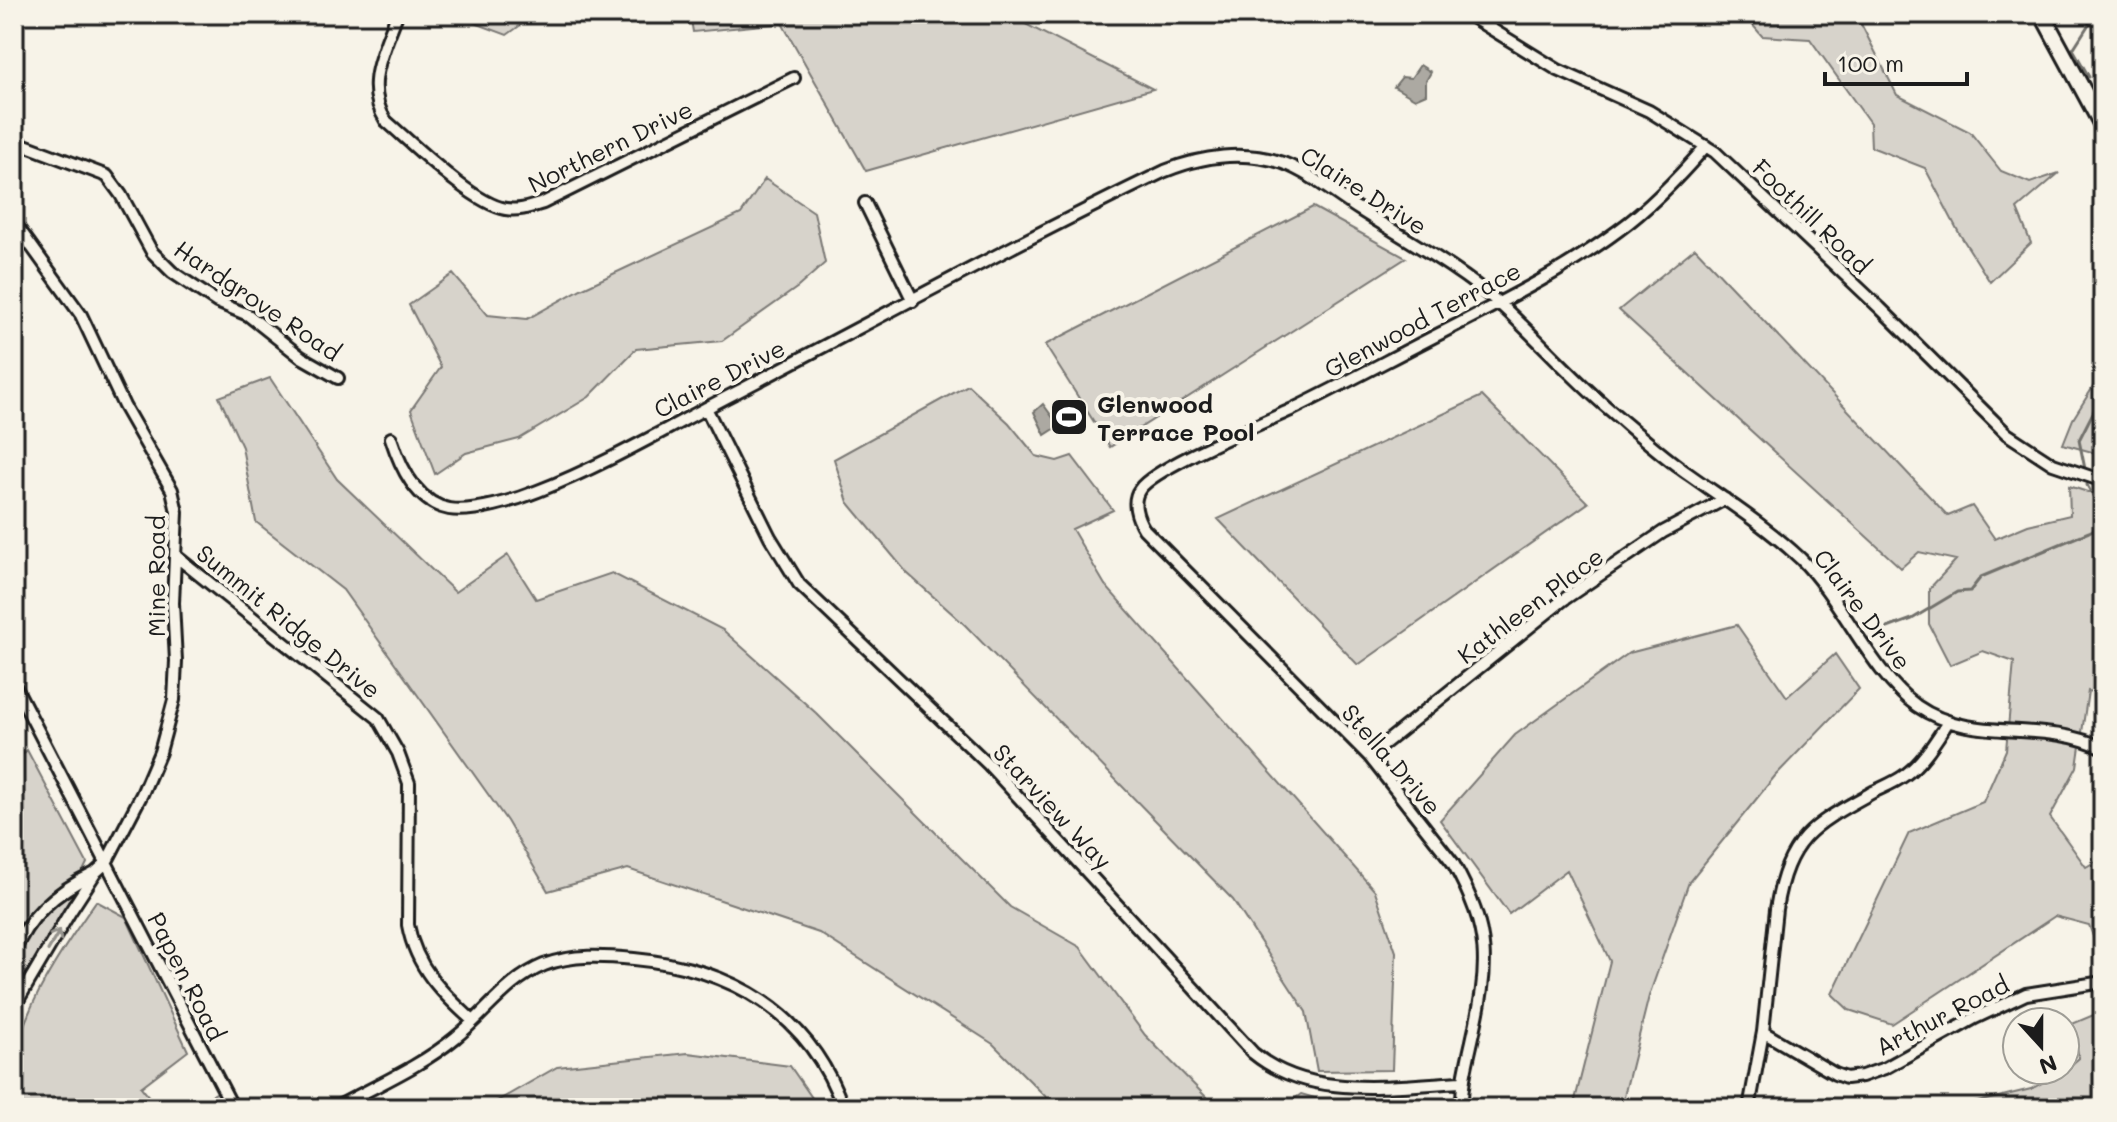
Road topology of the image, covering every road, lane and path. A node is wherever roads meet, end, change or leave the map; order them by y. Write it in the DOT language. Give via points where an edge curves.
graph roads {
  1 [pos="397,14"];
  2 [pos="1467,14"];
  3 [pos="2042,14"];
  4 [pos="794,78"];
  5 [pos="2103,127"];
  6 [pos="14,141"];
  7 [pos="1706,146"];
  8 [pos="865,203"];
  9 [pos="14,222"];
  10 [pos="913,301"];
  11 [pos="1499,303"];
  12 [pos="338,378"];
  13 [pos="706,408"];
  14 [pos="391,438"];
  15 [pos="2103,481"];
  16 [pos="1137,496"];
  17 [pos="1725,499"];
  18 [pos="177,557"];
  19 [pos="14,684"];
  20 [pos="1948,722"];
  21 [pos="2103,748"];
  22 [pos="1369,756"];
  23 [pos="106,863"];
  24 [pos="96,872"];
  25 [pos="14,953"];
  26 [pos="2103,982"];
  27 [pos="14,1007"];
  28 [pos="473,1021"];
  29 [pos="1763,1032"];
  30 [pos="1463,1082"];
  31 [pos="233,1108"];
  32 [pos="335,1108"];
  33 [pos="843,1108"];
  34 [pos="1462,1108"];
  35 [pos="1749,1108"];
  1 -- 4 [label="street, Northern Drive" via="375,78 380,112 469,191 507,209 543,203"];
  2 -- 7 [label="street, Foothill Road" via="1558,70 1649,111"];
  3 -- 5 [label="highway"];
  6 -- 12 [label="street, Hardgrove Road" via="107,176 152,252 172,272 248,315 301,357"];
  7 -- 11 [label="street, Glenwood Terrace" via="1619,230"];
  7 -- 15 [label="street, Foothill Road" via="2007,434 2053,464"];
  8 -- 10 [label="street"];
  9 -- 18 [label="street, Mine Road" via="81,315 172,490"];
  10 -- 11 [label="street, Claire Drive" via="1165,171 1198,160 1242,156 1294,168"];
  10 -- 13 [label="street, Claire Drive"];
  11 -- 16 [label="street, Glenwood Terrace" via="1163,471"];
  11 -- 17 [label="street, Claire Drive" via="1607,408"];
  13 -- 14 [label="street, Claire Drive" via="538,492 465,509 450,509 426,498 404,472"];
  13 -- 30 [label="street, Starview Way" via="799,584 989,765 1253,1053 1270,1066 1314,1083"];
  16 -- 22 [label="street, Stella Drive" via="1136,511 1144,529"];
  17 -- 20 [label="street, Claire Drive" via="1802,560 1907,698"];
  17 -- 22 [label="street, Kathleen Place" via="1663,532 1563,600"];
  18 -- 23 [label="street, Mine Road" via="176,682 167,733"];
  18 -- 28 [label="street, Summit Ridge Drive" via="378,718 409,783 410,938 432,981"];
  19 -- 23 [label="street, Papen Road"];
  20 -- 21 [label="street, Claire Drive" via="2049,731"];
  20 -- 29 [label="street" via="1905,775 1823,820 1800,843 1779,891"];
  22 -- 30 [label="street, Stella Drive" via="1453,863 1475,910 1486,961"];
  23 -- 24 [label="street"];
  23 -- 31 [label="street, Papen Road"];
  24 -- 25 [label="street" via="62,889 40,910"];
  27 -- 24 [label="street, one-way"];
  26 -- 29 [label="street, Arthur Road" via="2026,994 1862,1076 1835,1074"];
  28 -- 32 [label="street" via="434,1053"];
  28 -- 33 [label="street" via="518,979 545,965 601,956 681,966 725,980 782,1015 811,1046"];
  29 -- 35 [label="street"];
  30 -- 34 [label="street, Stella Drive"];
}
